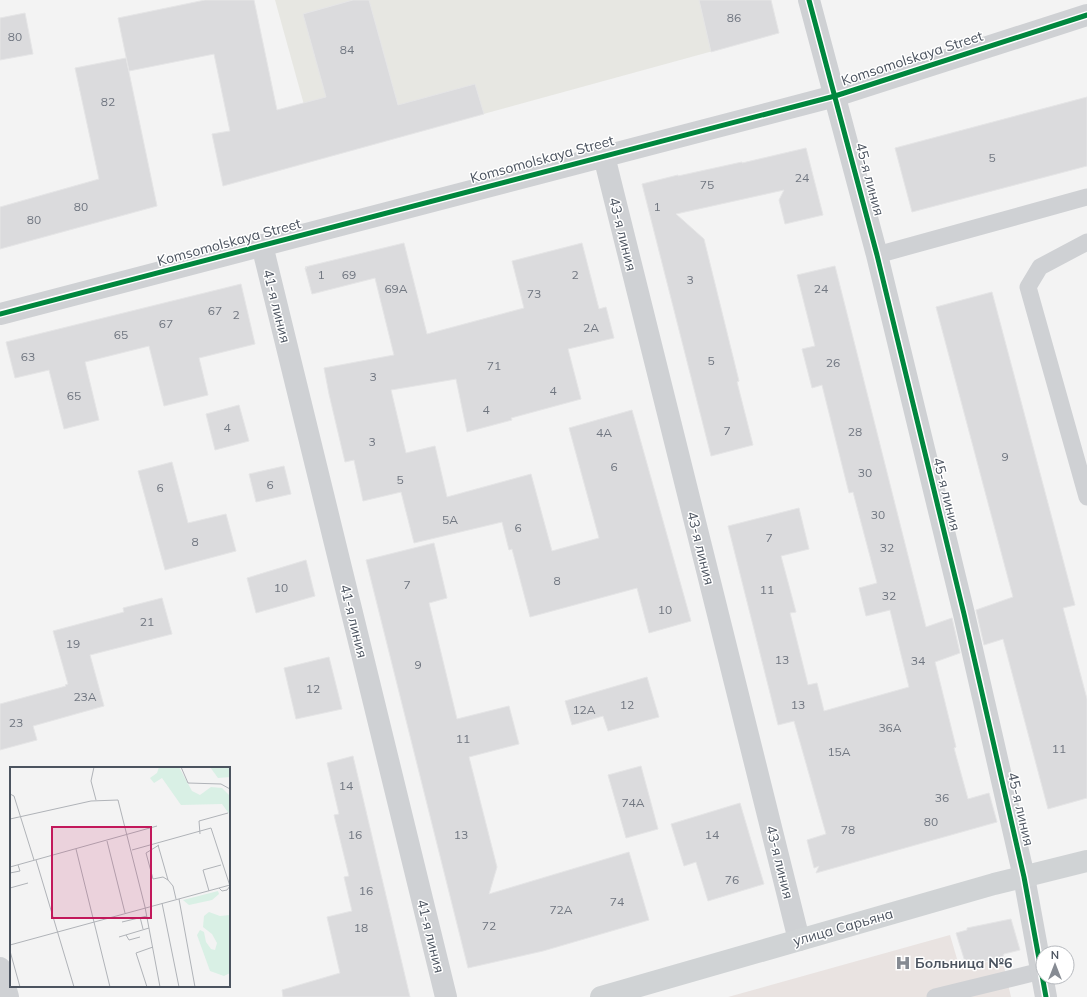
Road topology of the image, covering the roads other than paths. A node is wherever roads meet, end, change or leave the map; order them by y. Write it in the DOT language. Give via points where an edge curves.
graph roads {
  1 [pos="810,0"];
  2 [pos="1087,15"];
  3 [pos="835,96"];
  4 [pos="604,156"];
  5 [pos="1087,197"];
  6 [pos="1087,242"];
  7 [pos="262,245"];
  8 [pos="877,255"];
  9 [pos="0,314"];
  10 [pos="1087,496"];
  11 [pos="1087,861"];
  12 [pos="1024,877"];
  13 [pos="799,940"];
  14 [pos="1036,945"];
  15 [pos="0,968"];
  16 [pos="1035,972"];
  17 [pos="1044,985"];
  18 [pos="969,993"];
  19 [pos="8,997"];
  20 [pos="446,997"];
  21 [pos="601,997"];
  22 [pos="935,997"];
  23 [pos="1046,997"];
  1 -- 3 [label="street, 45-я линия"];
  2 -- 3 [label="street, Komsomolskaya Street"];
  3 -- 4 [label="street, Komsomolskaya Street"];
  3 -- 8 [label="street, 45-я линия"];
  4 -- 7 [label="street, Komsomolskaya Street"];
  4 -- 13 [label="street, 43-я линия"];
  5 -- 8 [label="lane"];
  6 -- 10 [label="lane" via="1040,267 1028,287"];
  7 -- 9 [label="street, Komsomolskaya Street"];
  7 -- 20 [label="street, 41-я линия"];
  8 -- 12 [label="street, 45-я линия" via="964,614"];
  11 -- 12 [label="main road, улица Сарьяна"];
  12 -- 13 [label="main road, улица Сарьяна"];
  12 -- 14 [label="street, 45-я линия"];
  13 -- 21 [label="main road, улица Сарьяна"];
  15 -- 19 [label="street"];
  16 -- 18 [label="lane"];
  17 -- 23 [label="street, 45-я линия"];
  18 -- 22 [label="lane"];
}
